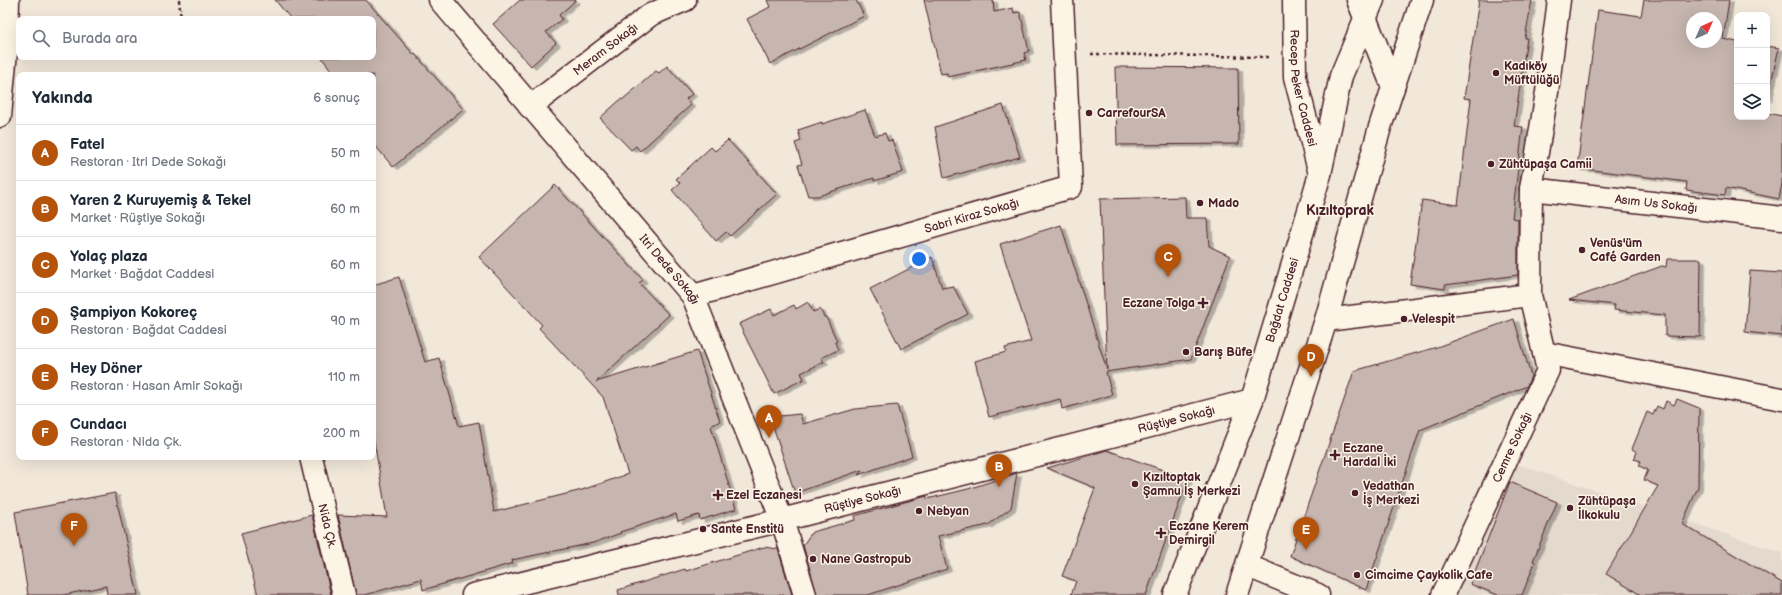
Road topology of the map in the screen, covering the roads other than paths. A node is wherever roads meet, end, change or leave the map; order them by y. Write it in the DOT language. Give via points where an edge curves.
graph roads {
  1 [pos="8,0"];
  2 [pos="440,0"];
  3 [pos="685,0"];
  4 [pos="1062,0"];
  5 [pos="1294,0"];
  6 [pos="1422,0"];
  7 [pos="1559,0"];
  8 [pos="1365,5"];
  9 [pos="1393,86"];
  10 [pos="530,107"];
  11 [pos="0,116"];
  12 [pos="1320,174"];
  13 [pos="1531,189"];
  14 [pos="1782,218"];
  15 [pos="1530,295"];
  16 [pos="693,296"];
  17 [pos="1326,320"];
  18 [pos="1544,353"];
  19 [pos="1782,399"];
  20 [pos="1252,400"];
  21 [pos="312,460"];
  22 [pos="782,520"];
  23 [pos="1248,566"];
  24 [pos="344,595"];
  25 [pos="473,595"];
  26 [pos="805,595"];
  27 [pos="1175,595"];
  28 [pos="1237,595"];
  29 [pos="1318,595"];
  30 [pos="1443,595"];
  1 -- 11 [label="street"];
  2 -- 10 [label="street, Itri Dede Sokağı"];
  3 -- 10 [label="street, Meram Sokağı" via="650,15"];
  4 -- 16 [label="street, Sabri Kiraz Sokağı" via="1071,187"];
  5 -- 12 [label="street, Recep Peker Caddesi" via="1295,77"];
  6 -- 9 [label="street"];
  7 -- 13 [label="street, Cemre Sokağı"];
  8 -- 9 [label="street"];
  8 -- 12 [label="street, Bağdat Caddesi" via="1341,76"];
  9 -- 17 [label="street"];
  10 -- 16 [label="street, Itri Dede Sokağı"];
  12 -- 20 [label="street, Bağdat Caddesi"];
  13 -- 14 [label="street, Asım Us Sokağı"];
  13 -- 15 [label="street, Cemre Sokağı"];
  15 -- 17 [label="street"];
  15 -- 18 [label="street, Cemre Sokağı"];
  16 -- 22 [label="street, Itri Dede Sokağı"];
  17 -- 23 [label="street"];
  18 -- 19 [label="street"];
  18 -- 30 [label="street, Cemre Sokağı" via="1548,370"];
  20 -- 22 [label="street, Rüştiye Sokağı"];
  20 -- 27 [label="street, Bağdat Caddesi"];
  21 -- 24 [label="street, Nida Çk."];
  22 -- 25 [label="street, Rüştiye Sokağı"];
  22 -- 26 [label="street, Itri Dede Sokağı"];
  23 -- 28 [label="street"];
  23 -- 29 [label="street"];
}
